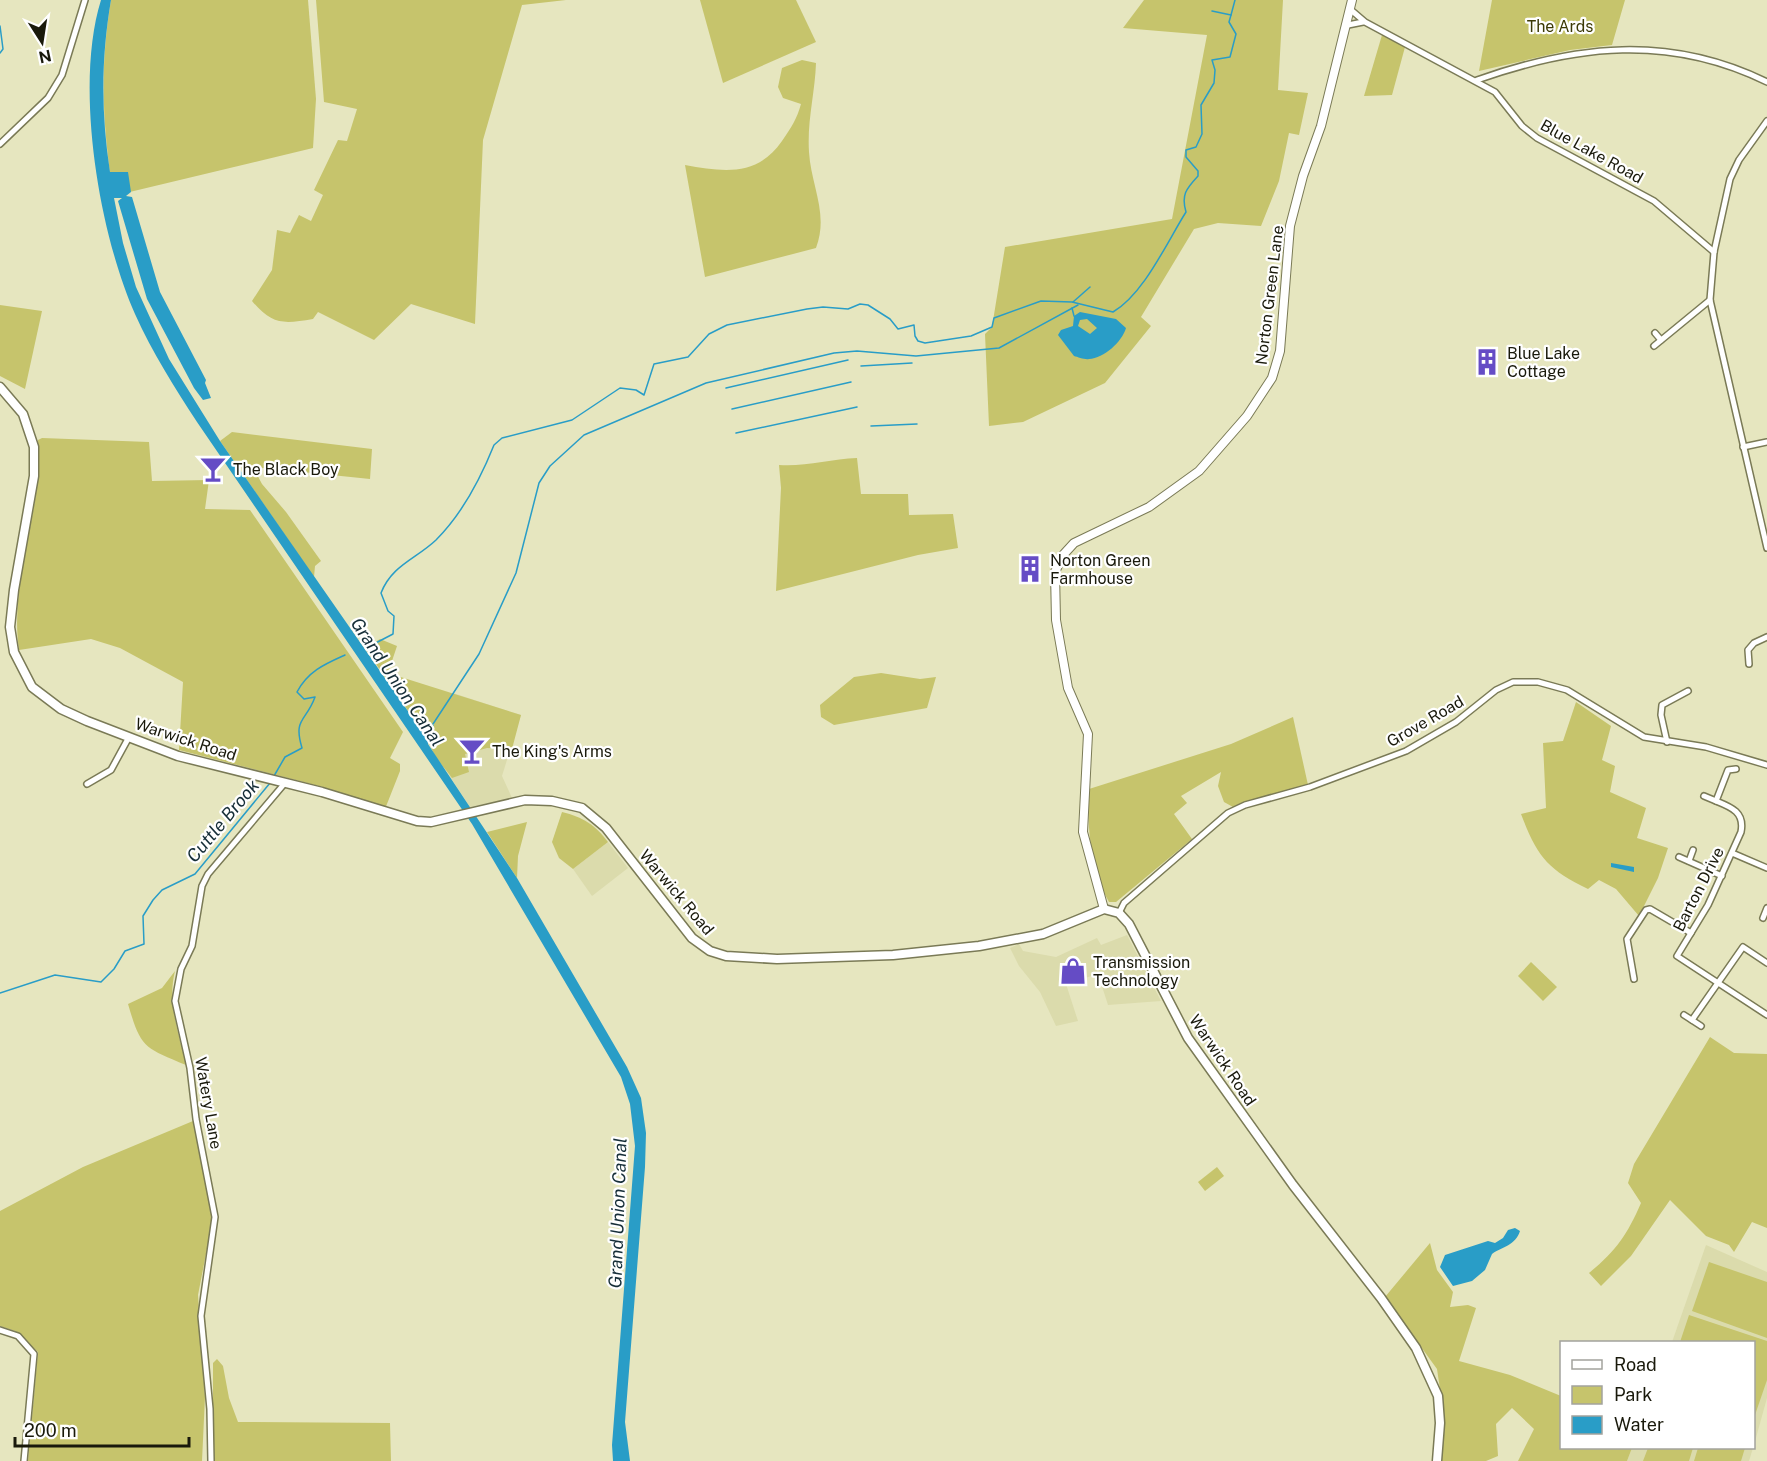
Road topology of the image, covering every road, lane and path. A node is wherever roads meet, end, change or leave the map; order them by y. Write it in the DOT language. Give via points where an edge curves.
graph roads {
  1 [pos="85,0"];
  2 [pos="1352,0"];
  3 [pos="1351,10"];
  4 [pos="1365,22"];
  5 [pos="1348,25"];
  6 [pos="1477,80"];
  7 [pos="1767,82"];
  8 [pos="1767,121"];
  9 [pos="0,144"];
  10 [pos="1714,252"];
  11 [pos="1710,300"];
  12 [pos="1655,333"];
  13 [pos="1661,340"];
  14 [pos="1654,346"];
  15 [pos="0,387"];
  16 [pos="1767,442"];
  17 [pos="1743,447"];
  18 [pos="1764,525"];
  19 [pos="1767,548"];
  20 [pos="1767,637"];
  21 [pos="1749,664"];
  22 [pos="1688,690"];
  23 [pos="129,737"];
  24 [pos="1667,742"];
  25 [pos="1767,765"];
  26 [pos="1736,770"];
  27 [pos="285,783"];
  28 [pos="87,784"];
  29 [pos="1704,796"];
  30 [pos="1716,801"];
  31 [pos="1693,850"];
  32 [pos="1732,853"];
  33 [pos="1679,857"];
  34 [pos="1689,861"];
  35 [pos="1767,868"];
  36 [pos="1722,876"];
  37 [pos="1767,908"];
  38 [pos="1104,909"];
  39 [pos="1119,913"];
  40 [pos="1763,918"];
  41 [pos="1691,933"];
  42 [pos="1767,963"];
  43 [pos="1634,979"];
  44 [pos="1719,982"];
  45 [pos="1684,1015"];
  46 [pos="1767,1015"];
  47 [pos="1692,1020"];
  48 [pos="1701,1026"];
  49 [pos="0,1330"];
  50 [pos="24,1461"];
  51 [pos="211,1461"];
  52 [pos="1437,1461"];
  1 -- 9 [label="street" via="62,75 48,98"];
  2 -- 3 [label="street, Norton Green Lane"];
  3 -- 4 [label="street, Blue Lake Road"];
  3 -- 5 [label="street, Norton Green Lane"];
  4 -- 5 [label="street"];
  4 -- 6 [label="street, Blue Lake Road"];
  5 -- 38 [label="street, Norton Green Lane" via="1322,126 1290,226 1280,351 1272,378 1247,416 1199,471 1149,507 1080,539 1063,555 1055,572 1056,620 1068,688 1088,734 1083,832"];
  6 -- 7 [label="street" via="1578,52 1631,50 1672,52 1709,60"];
  6 -- 10 [label="street, Blue Lake Road" via="1495,92 1537,138 1654,201"];
  8 -- 10 [label="street" via="1738,160 1730,179"];
  10 -- 11 [label="street"];
  11 -- 13 [label="street"];
  11 -- 17 [label="street"];
  12 -- 13 [label="street"];
  13 -- 14 [label="street"];
  15 -- 23 [label="main road, Warwick Road" via="23,414 34,447 34,476 11,611 16,657 24,677 44,698"];
  16 -- 17 [label="street"];
  17 -- 18 [label="street"];
  18 -- 19 [label="street"];
  20 -- 21 [label="street" via="1748,650"];
  22 -- 24 [label="street" via="1662,705"];
  23 -- 27 [label="main road, Warwick Road" via="195,761"];
  23 -- 28 [label="street" via="111,770"];
  24 -- 25 [label="street, Grove Road" via="1706,747"];
  24 -- 39 [label="street, Grove Road" via="1629,730 1567,690 1538,682 1513,682 1406,751 1228,813 1124,903"];
  26 -- 30 [label="street" via="1726,768"];
  27 -- 38 [label="main road, Warwick Road" via="417,821 431,822 535,800 582,808 606,828 692,938 710,951 726,956 870,956 979,946 1043,934"];
  27 -- 51 [label="street, Watery Lane" via="208,874 202,886 192,946 176,987 175,1000 215,1217 201,1316"];
  29 -- 30 [label="street, Barton Drive"];
  30 -- 32 [label="street, Barton Drive" via="1741,817 1741,832"];
  31 -- 34 [label="street"];
  32 -- 35 [label="street"];
  32 -- 36 [label="street, Barton Drive"];
  33 -- 34 [label="street"];
  34 -- 36 [label="street"];
  36 -- 41 [label="street, Barton Drive"];
  37 -- 40 [label="street"];
  38 -- 39 [label="main road"];
  39 -- 52 [label="main road, Warwick Road" via="1129,924 1188,1038 1416,1348 1438,1396"];
  41 -- 43 [label="street" via="1646,910 1627,939"];
  41 -- 44 [label="street, Barton Drive" via="1677,956"];
  42 -- 44 [label="street" via="1743,947"];
  44 -- 46 [label="street"];
  44 -- 47 [label="street"];
  45 -- 47 [label="street"];
  47 -- 48 [label="street"];
  49 -- 50 [label="street" via="18,1336 34,1354"];
}
